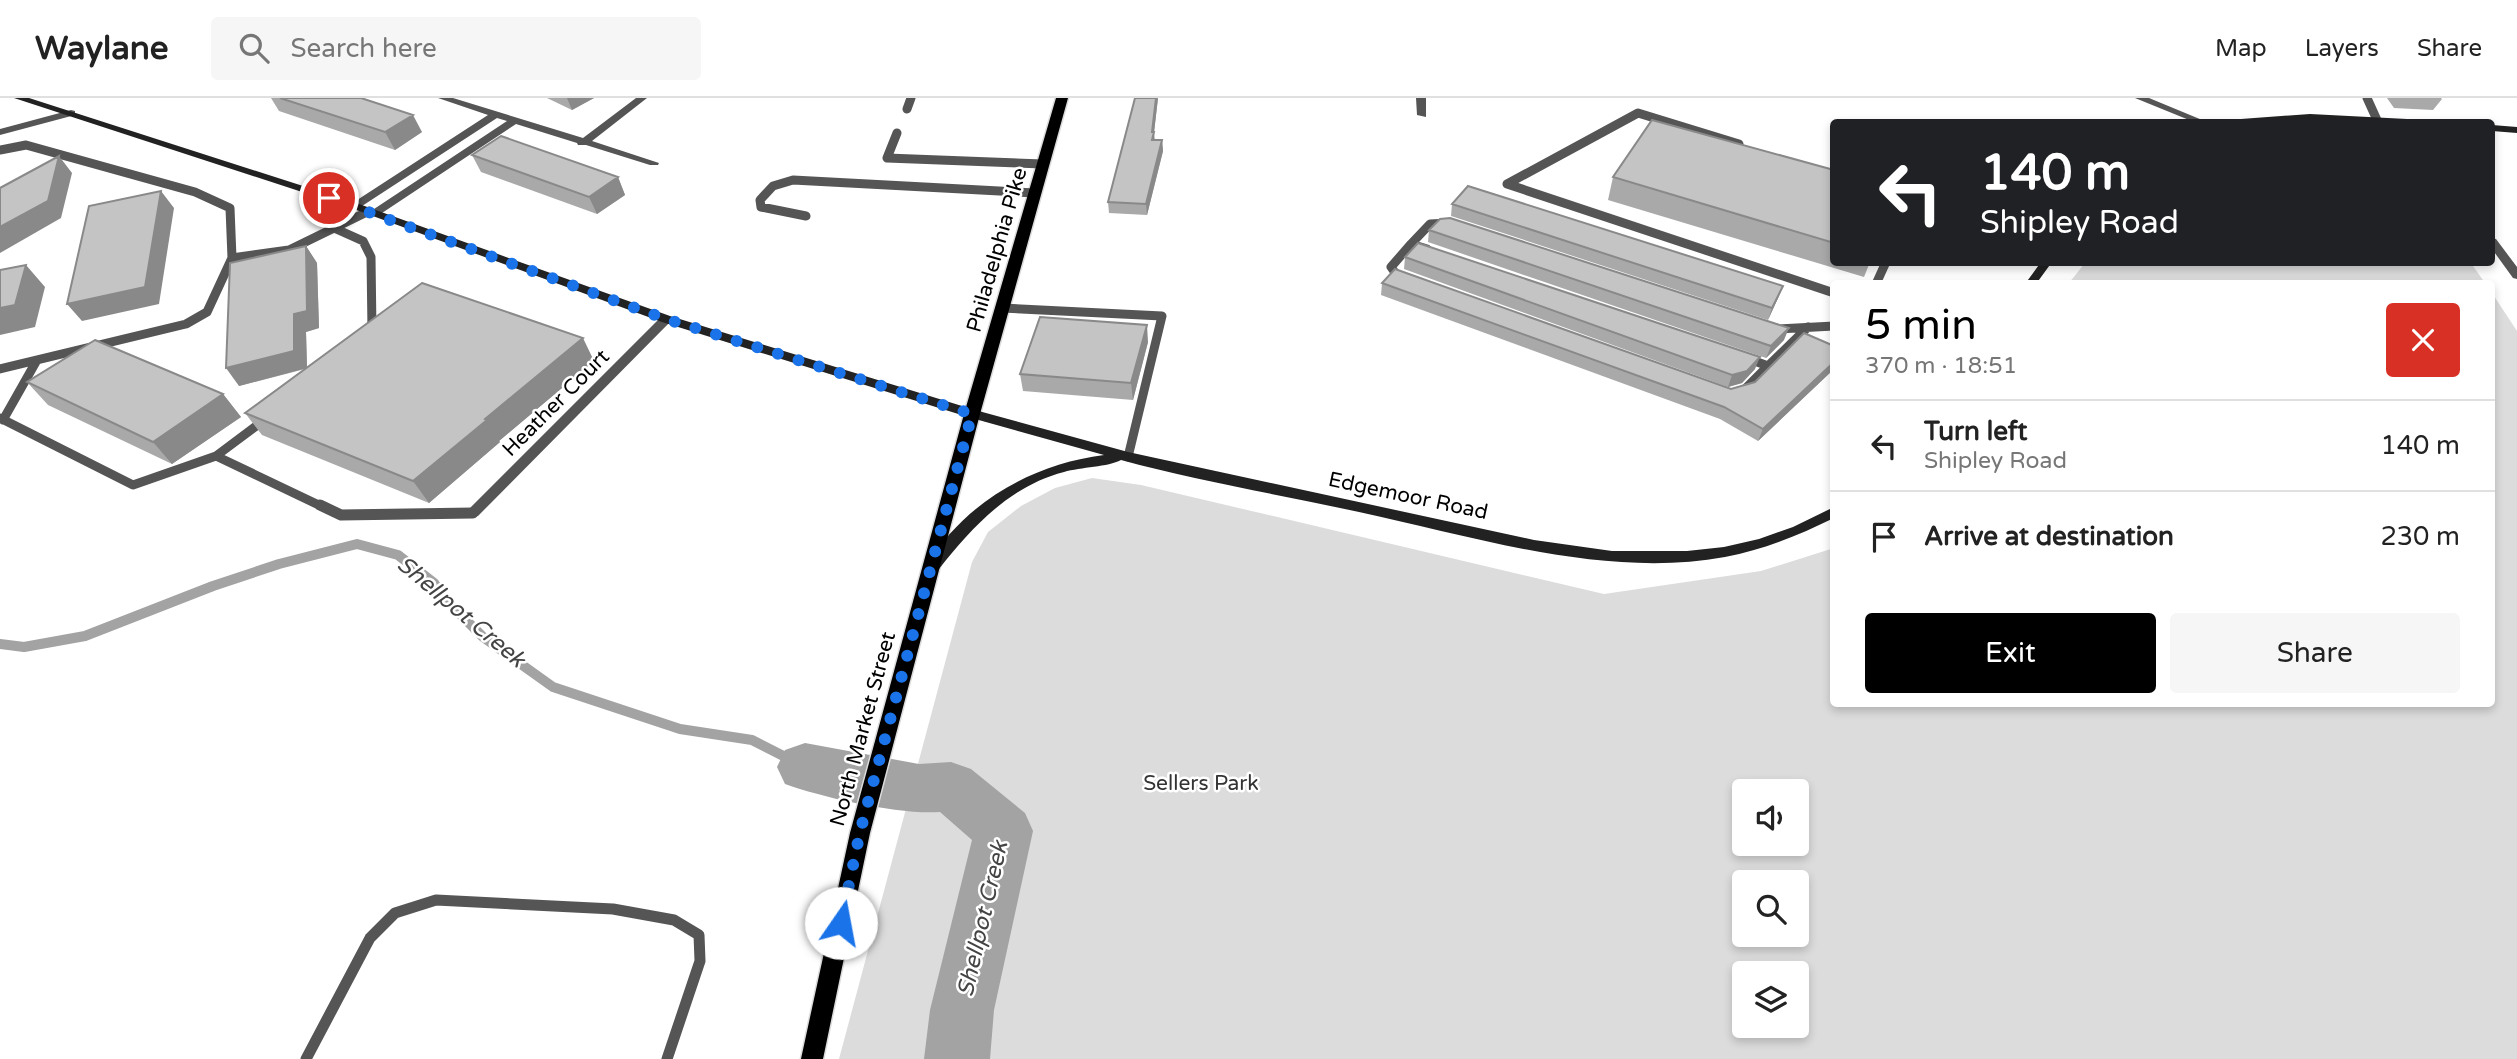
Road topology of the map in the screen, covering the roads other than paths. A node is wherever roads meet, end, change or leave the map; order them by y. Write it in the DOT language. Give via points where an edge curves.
graph roads {
  1 [pos="19,98"];
  2 [pos="443,98"];
  3 [pos="642,98"];
  4 [pos="911,98"];
  5 [pos="1062,98"];
  6 [pos="1421,98"];
  7 [pos="2140,98"];
  8 [pos="2367,98"];
  9 [pos="907,109"];
  10 [pos="71,113"];
  11 [pos="495,115"];
  12 [pos="1422,115"];
  13 [pos="2194,119"];
  14 [pos="2282,119"];
  15 [pos="2355,119"];
  16 [pos="2377,119"];
  17 [pos="513,121"];
  18 [pos="2495,128"];
  19 [pos="2517,130"];
  20 [pos="0,132"];
  21 [pos="897,133"];
  22 [pos="582,143"];
  23 [pos="1743,145"];
  24 [pos="0,150"];
  25 [pos="654,163"];
  26 [pos="1043,164"];
  27 [pos="1035,193"];
  28 [pos="355,206"];
  29 [pos="372,212"];
  30 [pos="806,216"];
  31 [pos="1462,227"];
  32 [pos="334,228"];
  33 [pos="1411,244"];
  34 [pos="2495,245"];
  35 [pos="1437,253"];
  36 [pos="232,258"];
  37 [pos="2045,266"];
  38 [pos="2517,275"];
  39 [pos="2032,280"];
  40 [pos="1412,281"];
  41 [pos="1830,292"];
  42 [pos="1002,308"];
  43 [pos="666,319"];
  44 [pos="1760,325"];
  45 [pos="1830,326"];
  46 [pos="1808,327"];
  47 [pos="372,340"];
  48 [pos="1728,352"];
  49 [pos="37,360"];
  50 [pos="1768,366"];
  51 [pos="0,369"];
  52 [pos="1728,394"];
  53 [pos="272,414"];
  54 [pos="972,414"];
  55 [pos="2,419"];
  56 [pos="216,456"];
  57 [pos="1128,457"];
  58 [pos="473,513"];
  59 [pos="1830,514"];
  60 [pos="934,565"];
  61 [pos="306,1059"];
  62 [pos="667,1059"];
  63 [pos="812,1059"];
  1 -- 10 [label="main road, Edgemoor Road"];
  2 -- 11 [label="street"];
  3 -- 22 [label="street"];
  4 -- 9 [label="lane"];
  5 -- 26 [label="main road, Philadelphia Pike"];
  6 -- 12 [label="street"];
  7 -- 13 [label="street"];
  8 -- 16 [label="lane"];
  10 -- 20 [label="street"];
  10 -- 28 [label="main road, Edgemoor Road"];
  11 -- 17 [label="street"];
  11 -- 28 [label="street"];
  14 -- 15 [label="main road"];
  17 -- 22 [label="street"];
  17 -- 29 [label="street"];
  18 -- 19 [label="main road"];
  21 -- 26 [label="lane" via="887,158"];
  22 -- 25 [label="street"];
  23 -- 41 [label="lane" via="1638,113 1507,184"];
  24 -- 36 [label="lane" via="26,145 195,192 230,208"];
  26 -- 27 [label="main road, Philadelphia Pike"];
  27 -- 30 [label="lane" via="793,180 773,186 760,200 765,209"];
  27 -- 42 [label="main road, Philadelphia Pike"];
  28 -- 29 [label="main road, Edgemoor Road"];
  29 -- 32 [label="lane"];
  29 -- 43 [label="main road, Edgemoor Road"];
  31 -- 33 [label="lane" via="1430,224"];
  32 -- 36 [label="lane" via="289,250"];
  32 -- 47 [label="lane" via="363,241 371,257"];
  33 -- 35 [label="lane"];
  33 -- 40 [label="lane" via="1391,267"];
  34 -- 38 [label="street"];
  36 -- 49 [label="lane" via="206,312 186,324"];
  37 -- 39 [label="main road"];
  42 -- 54 [label="main road, Philadelphia Pike"];
  42 -- 57 [label="lane" via="1163,316"];
  43 -- 54 [label="main road, Edgemoor Road"];
  43 -- 58 [label="street, Heather Court"];
  44 -- 46 [label="lane"];
  45 -- 46 [label="lane"];
  46 -- 50 [label="lane"];
  48 -- 50 [label="lane"];
  49 -- 51 [label="lane"];
  49 -- 55 [label="lane"];
  50 -- 52 [label="lane" via="1748,388"];
  53 -- 56 [label="lane"];
  54 -- 57 [label="main road, Edgemoor Road"];
  54 -- 60 [label="main road, North Market Street"];
  55 -- 56 [label="lane" via="134,485"];
  56 -- 58 [label="lane" via="341,515"];
  57 -- 59 [label="main road, Edgemoor Road" via="1598,557 1694,558 1765,542"];
  57 -- 60 [label="main road" via="1073,464 1029,479 979,512"];
  60 -- 63 [label="main road, North Market Street" via="860,832"];
  61 -- 62 [label="lane" via="370,938 395,912 436,900 613,909 674,920 699,935 700,961"];
}
